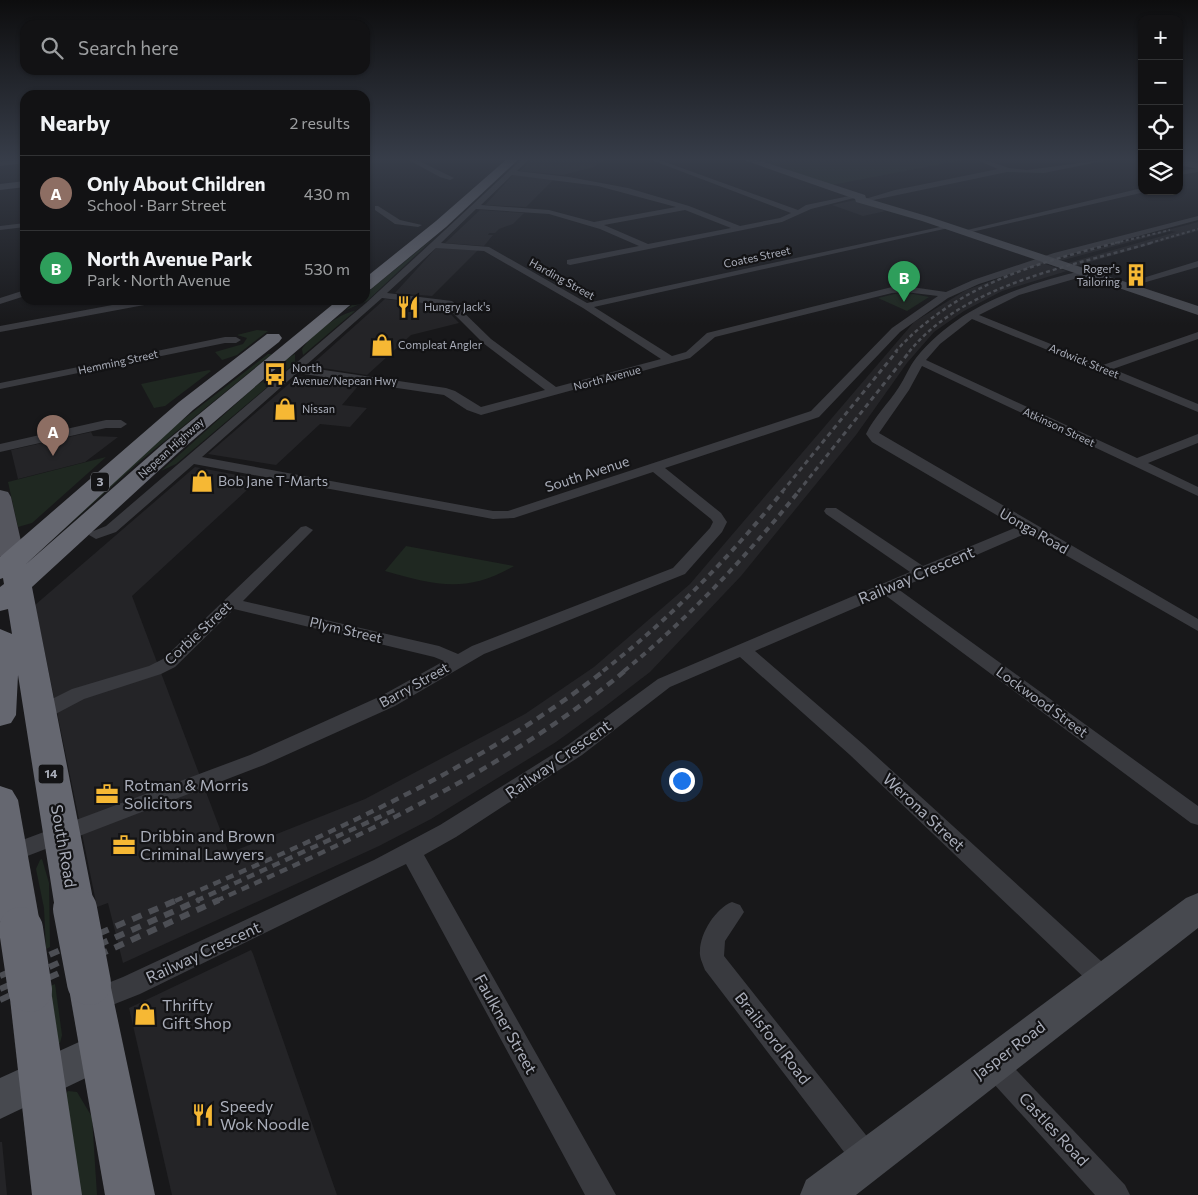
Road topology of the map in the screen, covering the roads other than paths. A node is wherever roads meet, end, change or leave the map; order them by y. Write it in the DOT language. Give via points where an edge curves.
graph roads {
  1 [pos="387,214"];
  2 [pos="434,214"];
  3 [pos="440,214"];
  4 [pos="466,214"];
  5 [pos="556,214"];
  6 [pos="651,214"];
  7 [pos="705,214"];
  8 [pos="795,214"];
  9 [pos="907,214"];
  10 [pos="1041,214"];
  11 [pos="1198,218"];
  12 [pos="418,224"];
  13 [pos="594,224"];
  14 [pos="20,226"];
  15 [pos="947,227"];
  16 [pos="0,228"];
  17 [pos="741,229"];
  18 [pos="963,232"];
  19 [pos="402,237"];
  20 [pos="435,238"];
  21 [pos="646,246"];
  22 [pos="1019,251"];
  23 [pos="1044,259"];
  24 [pos="570,262"];
  25 [pos="1027,264"];
  26 [pos="1198,264"];
  27 [pos="1082,272"];
  28 [pos="1066,277"];
  29 [pos="370,283"];
  30 [pos="1129,285"];
  31 [pos="20,295"];
  32 [pos="379,295"];
  33 [pos="947,295"];
  34 [pos="0,301"];
  35 [pos="370,303"];
  36 [pos="128,305"];
  37 [pos="358,305"];
  38 [pos="368,305"];
  39 [pos="586,306"];
  40 [pos="325,308"];
  41 [pos="1198,311"];
  42 [pos="307,312"];
  43 [pos="970,315"];
  44 [pos="0,329"];
  45 [pos="285,329"];
  46 [pos="1198,335"];
  47 [pos="236,340"];
  48 [pos="263,346"];
  49 [pos="294,360"];
  50 [pos="670,360"];
  51 [pos="920,361"];
  52 [pos="1104,369"];
  53 [pos="0,386"];
  54 [pos="552,392"];
  55 [pos="1198,408"];
  56 [pos="121,424"];
  57 [pos="872,434"];
  58 [pos="1198,438"];
  59 [pos="0,448"];
  60 [pos="187,461"];
  61 [pos="1137,464"];
  62 [pos="655,467"];
  63 [pos="126,489"];
  64 [pos="1198,492"];
  65 [pos="0,497"];
  66 [pos="831,511"];
  67 [pos="1028,527"];
  68 [pos="306,530"];
  69 [pos="96,535"];
  70 [pos="921,572"];
  71 [pos="11,585"];
  72 [pos="886,588"];
  73 [pos="231,603"];
  74 [pos="1198,626"];
  75 [pos="0,638"];
  76 [pos="742,649"];
  77 [pos="459,661"];
  78 [pos="40,713"];
  79 [pos="0,715"];
  80 [pos="0,800"];
  81 [pos="1198,817"];
  82 [pos="61,834"];
  83 [pos="411,852"];
  84 [pos="9,854"];
  85 [pos="1198,908"];
  86 [pos="732,912"];
  87 [pos="1103,979"];
  88 [pos="90,992"];
  89 [pos="101,1050"];
  90 [pos="992,1063"];
  91 [pos="42,1078"];
  92 [pos="0,1099"];
  93 [pos="867,1160"];
  94 [pos="57,1195"];
  95 [pos="130,1195"];
  96 [pos="600,1195"];
  97 [pos="821,1195"];
  98 [pos="1116,1195"];
  1 -- 12 [label="street" via="398,221"];
  2 -- 12 [label="highway"];
  3 -- 20 [label="highway"];
  4 -- 20 [label="street"];
  5 -- 13 [label="street"];
  6 -- 13 [label="street"];
  7 -- 17 [label="street"];
  8 -- 17 [label="street"];
  9 -- 15 [label="street"];
  10 -- 18 [label="street"];
  11 -- 23 [label="street"];
  12 -- 19 [label="highway"];
  13 -- 21 [label="street"];
  14 -- 16 [label="street"];
  15 -- 18 [label="street"];
  15 -- 39 [label="street, Coates Street"];
  17 -- 21 [label="street"];
  18 -- 22 [label="street"];
  20 -- 29 [label="highway"];
  20 -- 32 [label="street"];
  20 -- 39 [label="street, Harding Street" via="486,249"];
  21 -- 24 [label="street"];
  22 -- 23 [label="street"];
  22 -- 25 [label="street"];
  23 -- 25 [label="street"];
  23 -- 27 [label="street"];
  25 -- 33 [label="street"];
  26 -- 30 [label="street"];
  27 -- 28 [label="street"];
  27 -- 30 [label="street"];
  28 -- 43 [label="street" via="1014,292"];
  30 -- 41 [label="street"];
  31 -- 34 [label="street"];
  32 -- 35 [label="street"];
  32 -- 54 [label="street" via="449,303 487,341"];
  33 -- 50 [label="street, North Avenue" via="892,290 711,335 703,339 692,354"];
  33 -- 62 [label="street, South Avenue" via="896,330 816,414"];
  36 -- 44 [label="street"];
  37 -- 40 [label="street"];
  38 -- 49 [label="street"];
  39 -- 50 [label="street, Harding Street"];
  40 -- 42 [label="highway, Nepean Highway / 3"];
  40 -- 49 [label="highway, Nepean Highway / 3"];
  43 -- 51 [label="street" via="942,337"];
  43 -- 52 [label="street, Ardwick Street"];
  45 -- 48 [label="highway, Nepean Highway / 3"];
  46 -- 52 [label="street"];
  47 -- 53 [label="street, Hemming Street"];
  48 -- 49 [label="highway"];
  48 -- 71 [label="highway, Nepean Highway / 3" via="186,406"];
  49 -- 54 [label="street, North Avenue" via="446,392 473,410 481,411"];
  49 -- 60 [label="street"];
  49 -- 63 [label="highway, Nepean Highway / 3" via="200,422"];
  50 -- 54 [label="street, North Avenue"];
  51 -- 57 [label="street"];
  51 -- 61 [label="street, Atkinson Street"];
  52 -- 55 [label="street, Ardwick Street"];
  56 -- 59 [label="street" via="106,424"];
  57 -- 67 [label="street, Uonga Road"];
  58 -- 61 [label="street"];
  60 -- 62 [label="street, South Avenue" via="498,516 513,514"];
  60 -- 63 [label="street"];
  60 -- 69 [label="street" via="111,529"];
  61 -- 64 [label="street, Atkinson Street"];
  62 -- 77 [label="street, Barry Street" via="720,522 718,529 681,570 478,650"];
  63 -- 69 [label="highway"];
  63 -- 71 [label="highway, Nepean Highway / 3"];
  65 -- 71 [label="main road, South Road / 14"];
  66 -- 70 [label="street"];
  67 -- 70 [label="street, Railway Crescent"];
  67 -- 74 [label="street, Uonga Road"];
  68 -- 73 [label="street, Corbie Street"];
  69 -- 71 [label="highway" via="30,597"];
  70 -- 72 [label="street, Railway Crescent"];
  71 -- 78 [label="highway, South Road / 14"];
  72 -- 76 [label="street, Railway Crescent"];
  72 -- 81 [label="street, Lockwood Street"];
  73 -- 77 [label="street, Plym Street" via="439,652"];
  73 -- 78 [label="street, Corbie Street" via="160,668 82,693"];
  75 -- 79 [label="highway" via="4,684"];
  76 -- 83 [label="street, Railway Crescent" via="657,687 544,771"];
  76 -- 87 [label="street, Werona Street" via="857,750"];
  77 -- 82 [label="street, Barry Street" via="388,701 257,760"];
  78 -- 82 [label="highway, South Road / 14"];
  80 -- 84 [label="highway"];
  82 -- 84 [label="street, Barry Street"];
  82 -- 88 [label="highway, South Road / 14, bridge"];
  83 -- 88 [label="street, Railway Crescent" via="131,986"];
  83 -- 96 [label="street, Faulkner Street"];
  84 -- 91 [label="highway, bridge"];
  85 -- 87 [label="street, Jasper Road"];
  86 -- 93 [label="street, Brailsford Road" via="714,938 711,954 714,962"];
  87 -- 90 [label="street, Jasper Road"];
  88 -- 89 [label="highway, South Road / 14"];
  89 -- 91 [label="street"];
  89 -- 95 [label="highway, South Road / 14"];
  90 -- 93 [label="street, Jasper Road"];
  90 -- 98 [label="street, Castles Road"];
  91 -- 92 [label="street"];
  91 -- 94 [label="highway"];
  93 -- 97 [label="street, Jasper Road"];
}
